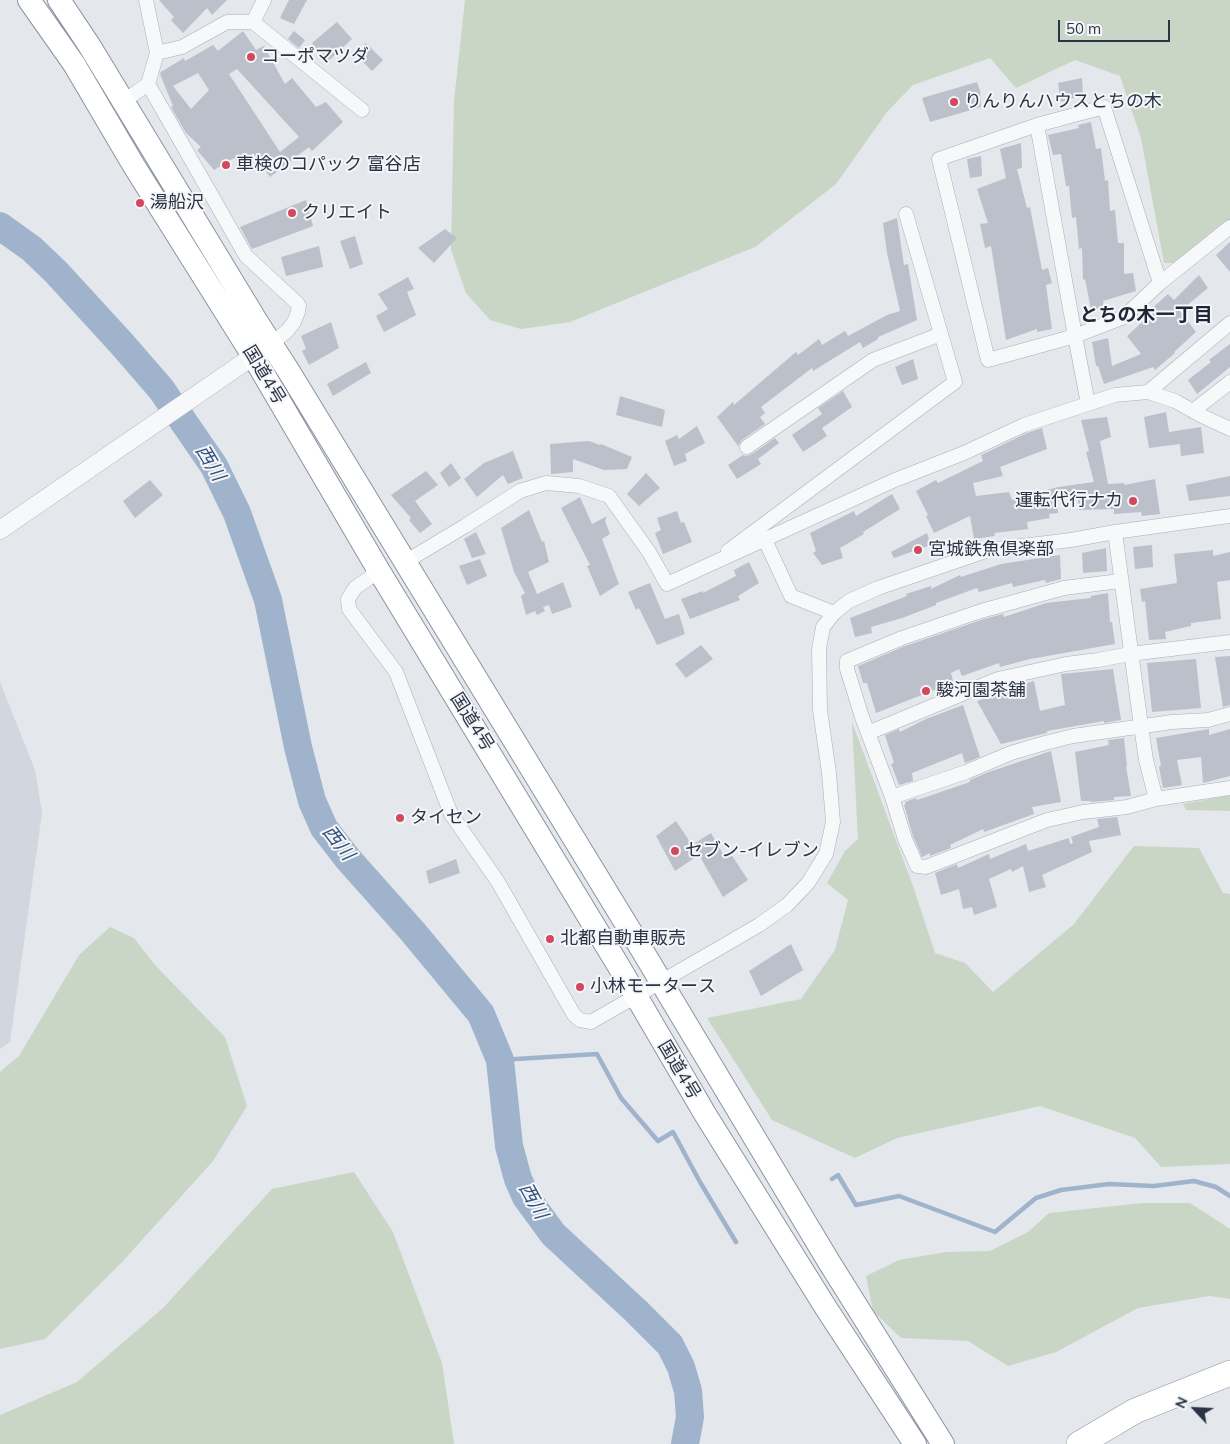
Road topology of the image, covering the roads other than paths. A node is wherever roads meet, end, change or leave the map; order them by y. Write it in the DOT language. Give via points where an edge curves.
graph roads {
  1 [pos="29,0"];
  2 [pos="59,0"];
  3 [pos="146,0"];
  4 [pos="264,0"];
  5 [pos="253,22"];
  6 [pos="157,53"];
  7 [pos="148,84"];
  8 [pos="124,101"];
  9 [pos="362,110"];
  10 [pos="1037,125"];
  11 [pos="906,214"];
  12 [pos="1230,227"];
  13 [pos="1160,283"];
  14 [pos="1230,323"];
  15 [pos="941,334"];
  16 [pos="1075,336"];
  17 [pos="262,350"];
  18 [pos="1230,382"];
  19 [pos="1148,392"];
  20 [pos="1088,404"];
  21 [pos="1193,411"];
  22 [pos="1230,429"];
  23 [pos="747,447"];
  24 [pos="1230,516"];
  25 [pos="0,530"];
  26 [pos="1115,532"];
  27 [pos="765,540"];
  28 [pos="405,562"];
  29 [pos="707,566"];
  30 [pos="379,571"];
  31 [pos="1120,581"];
  32 [pos="834,613"];
  33 [pos="1230,642"];
  34 [pos="1130,654"];
  35 [pos="1230,714"];
  36 [pos="1141,726"];
  37 [pos="868,733"];
  38 [pos="1230,788"];
  39 [pos="892,797"];
  40 [pos="1156,800"];
  41 [pos="661,983"];
  42 [pos="636,997"];
  43 [pos="1230,1373"];
  44 [pos="915,1444"];
  45 [pos="942,1444"];
  46 [pos="1079,1444"];
  1 -- 17 [label="highway, 国道4号" via="74,64 134,166"];
  2 -- 8 [label="highway, 国道4号"];
  3 -- 6 [label="street"];
  4 -- 5 [label="street"];
  5 -- 6 [label="street" via="227,22 182,47"];
  5 -- 9 [label="street"];
  6 -- 7 [label="street"];
  7 -- 8 [label="street"];
  7 -- 17 [label="street" via="246,256 297,303 298,312 287,332"];
  8 -- 17 [label="highway, 国道4号"];
  10 -- 13 [label="street" via="1104,106"];
  10 -- 16 [label="street"];
  10 -- 16 [label="street" via="939,159 988,360"];
  11 -- 15 [label="street"];
  12 -- 13 [label="street"];
  13 -- 16 [label="street" via="1124,317"];
  14 -- 19 [label="street"];
  15 -- 23 [label="street" via="873,360"];
  15 -- 29 [label="street" via="955,382"];
  16 -- 20 [label="street"];
  17 -- 25 [label="street"];
  17 -- 28 [label="highway, 国道4号"];
  17 -- 30 [label="highway, 国道4号"];
  18 -- 21 [label="street"];
  19 -- 20 [label="street" via="1115,395"];
  19 -- 21 [label="street"];
  20 -- 27 [label="street" via="1024,425"];
  21 -- 22 [label="street"];
  24 -- 26 [label="street"];
  26 -- 31 [label="street"];
  26 -- 32 [label="street" via="989,550 878,588 849,601"];
  27 -- 29 [label="street"];
  27 -- 32 [label="street" via="791,596"];
  28 -- 29 [label="street" via="520,491 546,483 579,486 610,496 667,584"];
  28 -- 41 [label="highway, 国道4号"];
  30 -- 42 [label="highway, 国道4号"];
  30 -- 42 [label="street" via="355,588 348,599 349,609 396,672 451,814 498,882 574,1015 591,1022"];
  31 -- 34 [label="street"];
  31 -- 37 [label="street" via="1064,588 981,610 847,661"];
  32 -- 41 [label="street" via="823,628 819,649 820,710 833,822 826,854 808,883 787,905"];
  33 -- 34 [label="street"];
  34 -- 36 [label="street"];
  34 -- 37 [label="street" via="1066,664 998,680"];
  35 -- 36 [label="street" via="1208,720"];
  36 -- 39 [label="street" via="1045,743"];
  36 -- 40 [label="street"];
  37 -- 39 [label="street"];
  38 -- 40 [label="street"];
  39 -- 40 [label="street" via="917,866 926,867 1047,820"];
  41 -- 42 [label="street"];
  41 -- 45 [label="highway, 国道4号"];
  42 -- 44 [label="highway, 国道4号" via="826,1308"];
  43 -- 46 [label="highway" via="1135,1411"];
}
